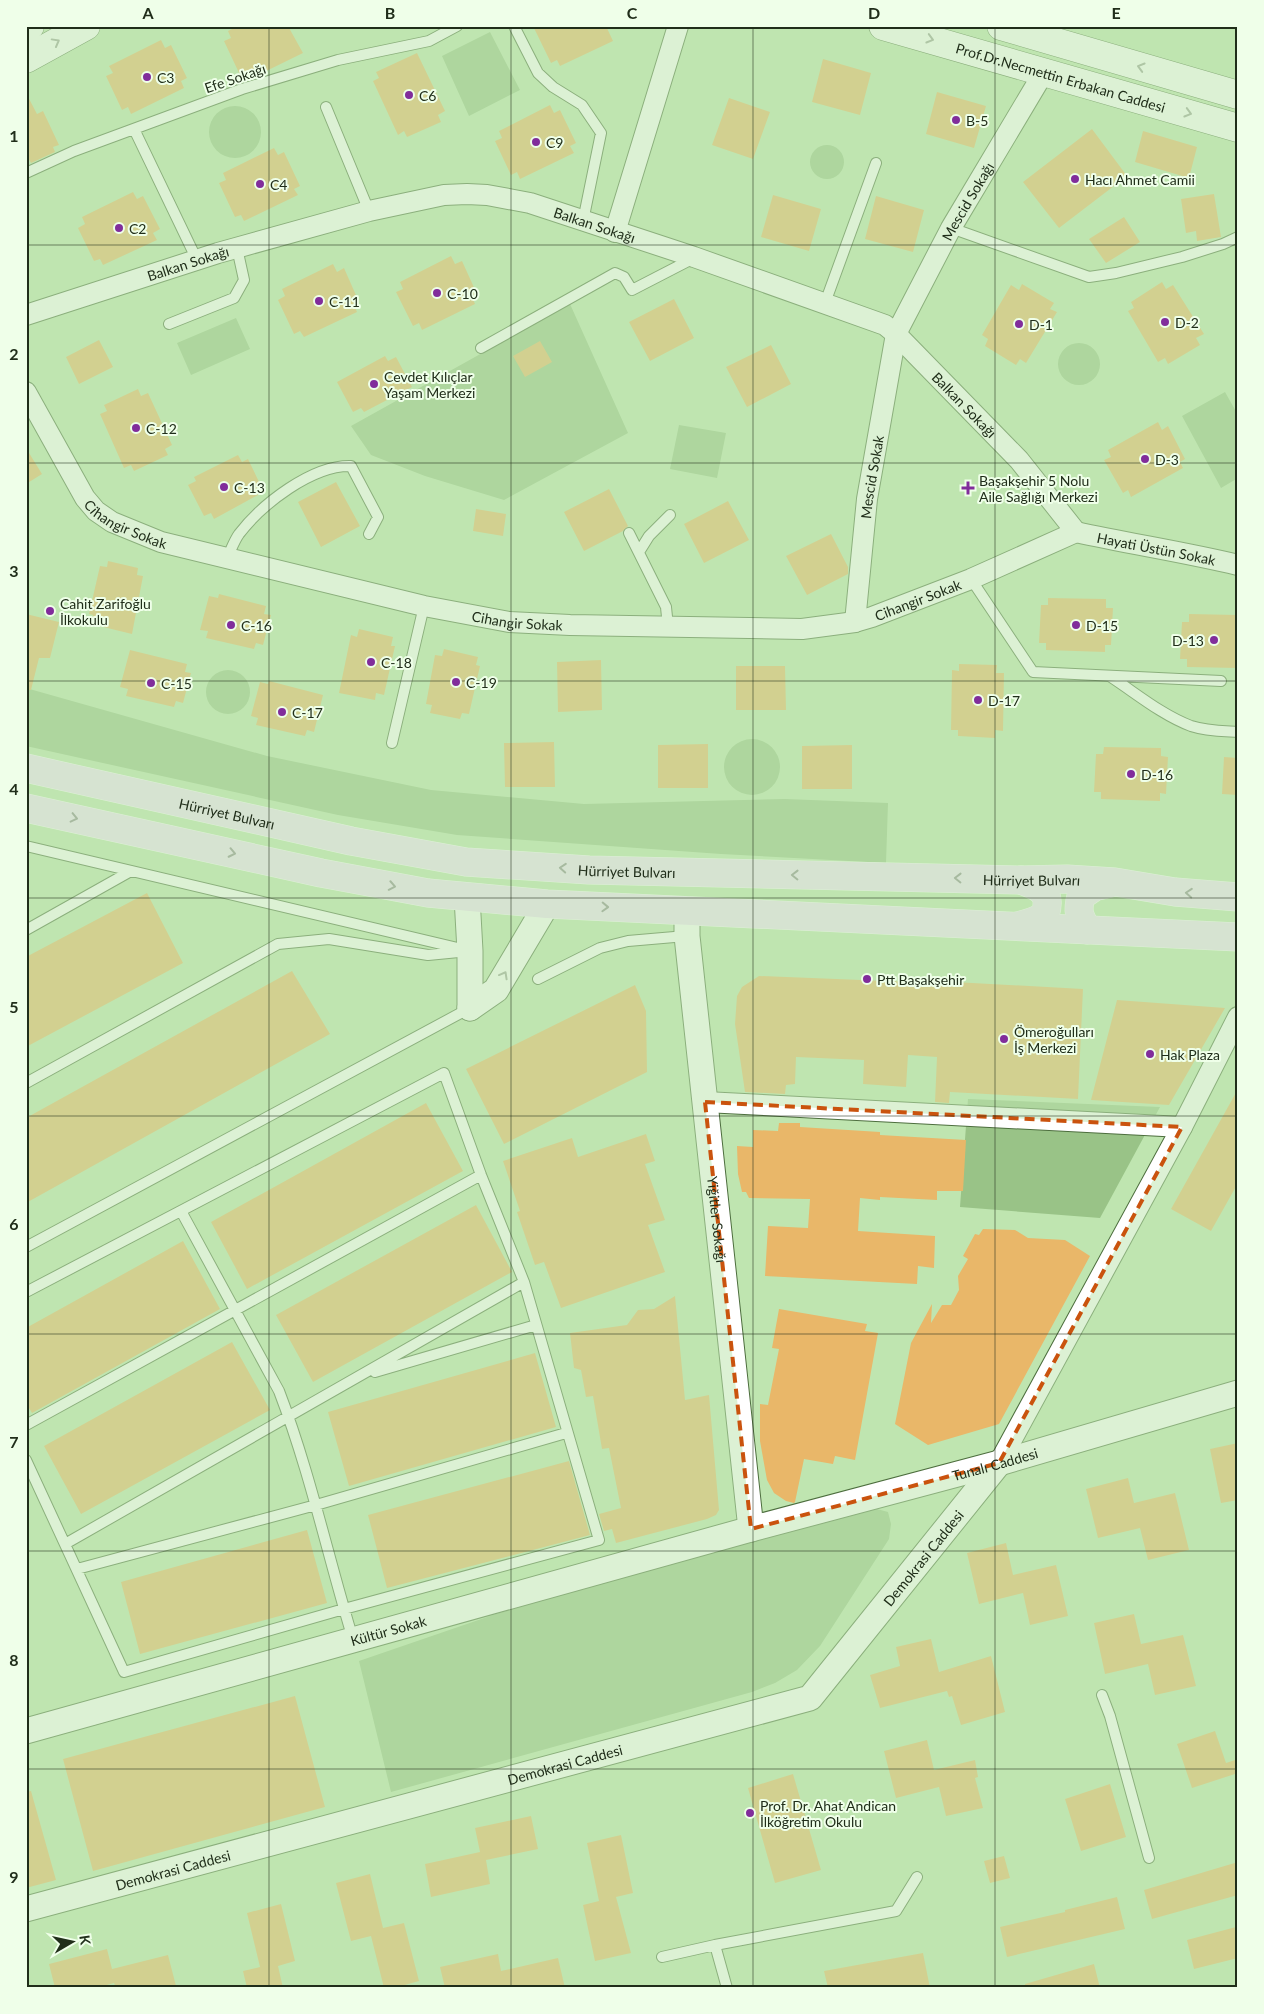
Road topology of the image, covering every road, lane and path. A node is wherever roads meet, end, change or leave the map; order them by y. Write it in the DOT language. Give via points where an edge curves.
graph roads {
  1 [pos="30,26"];
  2 [pos="86,26"];
  3 [pos="457,26"];
  4 [pos="514,26"];
  5 [pos="678,26"];
  6 [pos="884,26"];
  7 [pos="1001,26"];
  8 [pos="26,29"];
  9 [pos="26,58"];
  10 [pos="1044,72"];
  11 [pos="1238,95"];
  12 [pos="326,107"];
  13 [pos="1238,128"];
  14 [pos="134,129"];
  15 [pos="876,163"];
  16 [pos="26,174"];
  17 [pos="369,211"];
  18 [pos="583,221"];
  19 [pos="951,228"];
  20 [pos="615,232"];
  21 [pos="1238,237"];
  22 [pos="237,248"];
  23 [pos="694,257"];
  24 [pos="197,260"];
  25 [pos="825,303"];
  26 [pos="26,315"];
  27 [pos="169,324"];
  28 [pos="896,334"];
  29 [pos="481,348"];
  30 [pos="27,395"];
  31 [pos="670,515"];
  32 [pos="1076,532"];
  33 [pos="629,533"];
  34 [pos="370,534"];
  35 [pos="639,552"];
  36 [pos="227,558"];
  37 [pos="1238,565"];
  38 [pos="971,580"];
  39 [pos="424,606"];
  40 [pos="855,622"];
  41 [pos="668,627"];
  42 [pos="1110,676"];
  43 [pos="1221,681"];
  44 [pos="1238,732"];
  45 [pos="392,743"];
  46 [pos="26,768"];
  47 [pos="26,808"];
  48 [pos="26,846"];
  49 [pos="131,871"];
  50 [pos="1021,880"];
  51 [pos="1115,882"];
  52 [pos="467,897"];
  53 [pos="1238,897"];
  54 [pos="547,904"];
  55 [pos="687,923"];
  56 [pos="1015,927"];
  57 [pos="26,930"];
  58 [pos="1087,930"];
  59 [pos="1238,937"];
  60 [pos="470,951"];
  61 [pos="538,979"];
  62 [pos="470,1008"];
  63 [pos="1238,1016"];
  64 [pos="26,1083"];
  65 [pos="704,1102"];
  66 [pos="1182,1127"];
  67 [pos="481,1175"];
  68 [pos="180,1211"];
  69 [pos="26,1247"];
  70 [pos="524,1282"];
  71 [pos="26,1292"];
  72 [pos="235,1310"];
  73 [pos="536,1325"];
  74 [pos="358,1377"];
  75 [pos="1238,1393"];
  76 [pos="289,1416"];
  77 [pos="26,1425"];
  78 [pos="566,1433"];
  79 [pos="26,1460"];
  80 [pos="999,1463"];
  81 [pos="316,1505"];
  82 [pos="752,1529"];
  83 [pos="65,1544"];
  84 [pos="77,1569"];
  85 [pos="344,1609"];
  86 [pos="353,1640"];
  87 [pos="1102,1695"];
  88 [pos="26,1730"];
  89 [pos="1149,1858"];
  90 [pos="917,1877"];
  91 [pos="26,1909"];
  92 [pos="715,1945"];
  93 [pos="662,1957"];
  94 [pos="727,1988"];
  1 -- 8 [label="main road"];
  9 -- 2 [label="main road, one-way"];
  3 -- 14 [label="lane, Efe Sokağı" via="429,41 338,60 242,89"];
  4 -- 18 [label="lane" via="538,72 552,87 582,105 602,133"];
  5 -- 20 [label="street"];
  6 -- 10 [label="main road, Prof.Dr.Necmettin Erbakan Caddesi, one-way"];
  11 -- 7 [label="main road, one-way"];
  10 -- 13 [label="main road, Prof.Dr.Necmettin Erbakan Caddesi, one-way"];
  10 -- 19 [label="street, Mescid Sokağı"];
  12 -- 17 [label="lane"];
  14 -- 16 [label="lane, Efe Sokağı" via="74,151"];
  14 -- 24 [label="lane"];
  15 -- 25 [label="lane"];
  17 -- 18 [label="street, Balkan Sokağı" via="444,195 467,194 530,203"];
  17 -- 22 [label="street, Balkan Sokağı"];
  18 -- 20 [label="street, Balkan Sokağı"];
  19 -- 21 [label="lane" via="1089,277 1182,257"];
  19 -- 28 [label="street, Mescid Sokağı"];
  20 -- 23 [label="street, Balkan Sokağı"];
  22 -- 24 [label="street, Balkan Sokağı"];
  22 -- 27 [label="lane" via="244,280 234,298"];
  23 -- 25 [label="street, Balkan Sokağı"];
  23 -- 29 [label="lane" via="632,290 624,277 615,273"];
  24 -- 26 [label="street, Balkan Sokağı"];
  25 -- 28 [label="street, Balkan Sokağı" via="885,325"];
  28 -- 32 [label="street, Balkan Sokağı" via="1019,460"];
  28 -- 40 [label="street, Mescid Sokak" via="867,499"];
  30 -- 36 [label="street, Cihangir Sokak" via="96,511 112,522 161,542"];
  31 -- 35 [label="lane" via="649,536"];
  32 -- 37 [label="street, Hayati Üstün Sokak"];
  32 -- 38 [label="street, Cihangir Sokak"];
  33 -- 35 [label="lane"];
  34 -- 36 [label="lane" via="378,517 351,466 340,466 313,474 283,493 250,521 238,535"];
  35 -- 41 [label="lane" via="666,607"];
  36 -- 39 [label="street, Cihangir Sokak"];
  38 -- 40 [label="street, Cihangir Sokak"];
  38 -- 42 [label="lane" via="1033,672"];
  39 -- 41 [label="street, Cihangir Sokak" via="509,622"];
  39 -- 45 [label="lane"];
  40 -- 41 [label="street, Cihangir Sokak" via="802,629"];
  42 -- 43 [label="lane"];
  42 -- 44 [label="lane" via="1168,716 1193,726"];
  50 -- 46 [label="main road, Hürriyet Bulvarı, one-way" via="589,870 466,862 351,841"];
  47 -- 52 [label="main road, one-way" via="321,873"];
  48 -- 49 [label="lane"];
  49 -- 57 [label="lane"];
  49 -- 60 [label="lane"];
  50 -- 51 [label="main road, Hürriyet Bulvarı"];
  50 -- 56 [label="main road" via="1038,887 1045,894 1047,910 1043,916"];
  53 -- 51 [label="main road, Hürriyet Bulvarı, one-way" via="1175,892"];
  51 -- 58 [label="main road" via="1094,887 1081,896 1078,909"];
  52 -- 54 [label="main road"];
  52 -- 60 [label="street"];
  54 -- 55 [label="main road, one-way"];
  62 -- 54 [label="street, one-way" via="496,990"];
  55 -- 56 [label="main road"];
  55 -- 61 [label="lane" via="600,948"];
  55 -- 65 [label="street, Yiğitler Sokağı"];
  56 -- 58 [label="main road"];
  58 -- 59 [label="main road"];
  60 -- 62 [label="street"];
  60 -- 64 [label="lane" via="428,955 329,938 278,944"];
  62 -- 69 [label="lane"];
  63 -- 66 [label="street"];
  65 -- 66 [label="street"];
  65 -- 82 [label="street, Yiğitler Sokağı"];
  66 -- 80 [label="street"];
  67 -- 68 [label="lane" via="444,1073"];
  67 -- 70 [label="lane"];
  67 -- 72 [label="lane"];
  68 -- 71 [label="lane"];
  68 -- 72 [label="lane"];
  70 -- 73 [label="lane"];
  70 -- 74 [label="lane"];
  72 -- 76 [label="lane"];
  72 -- 77 [label="lane"];
  73 -- 74 [label="lane"];
  73 -- 78 [label="lane"];
  74 -- 76 [label="lane"];
  75 -- 80 [label="street, Tunalı Caddesi"];
  76 -- 81 [label="lane"];
  76 -- 83 [label="lane"];
  78 -- 81 [label="lane"];
  78 -- 85 [label="lane" via="599,1540"];
  79 -- 83 [label="lane"];
  80 -- 82 [label="street, Tunalı Caddesi"];
  80 -- 91 [label="street, Demokrasi Caddesi" via="810,1698"];
  81 -- 84 [label="lane"];
  81 -- 85 [label="lane"];
  82 -- 86 [label="street, Kültür Sokak"];
  83 -- 84 [label="lane"];
  84 -- 85 [label="lane" via="124,1672"];
  85 -- 86 [label="lane"];
  86 -- 88 [label="street, Kültür Sokak"];
  87 -- 89 [label="lane"];
  90 -- 92 [label="lane" via="896,1911"];
  92 -- 93 [label="lane"];
  92 -- 94 [label="lane"];
}
